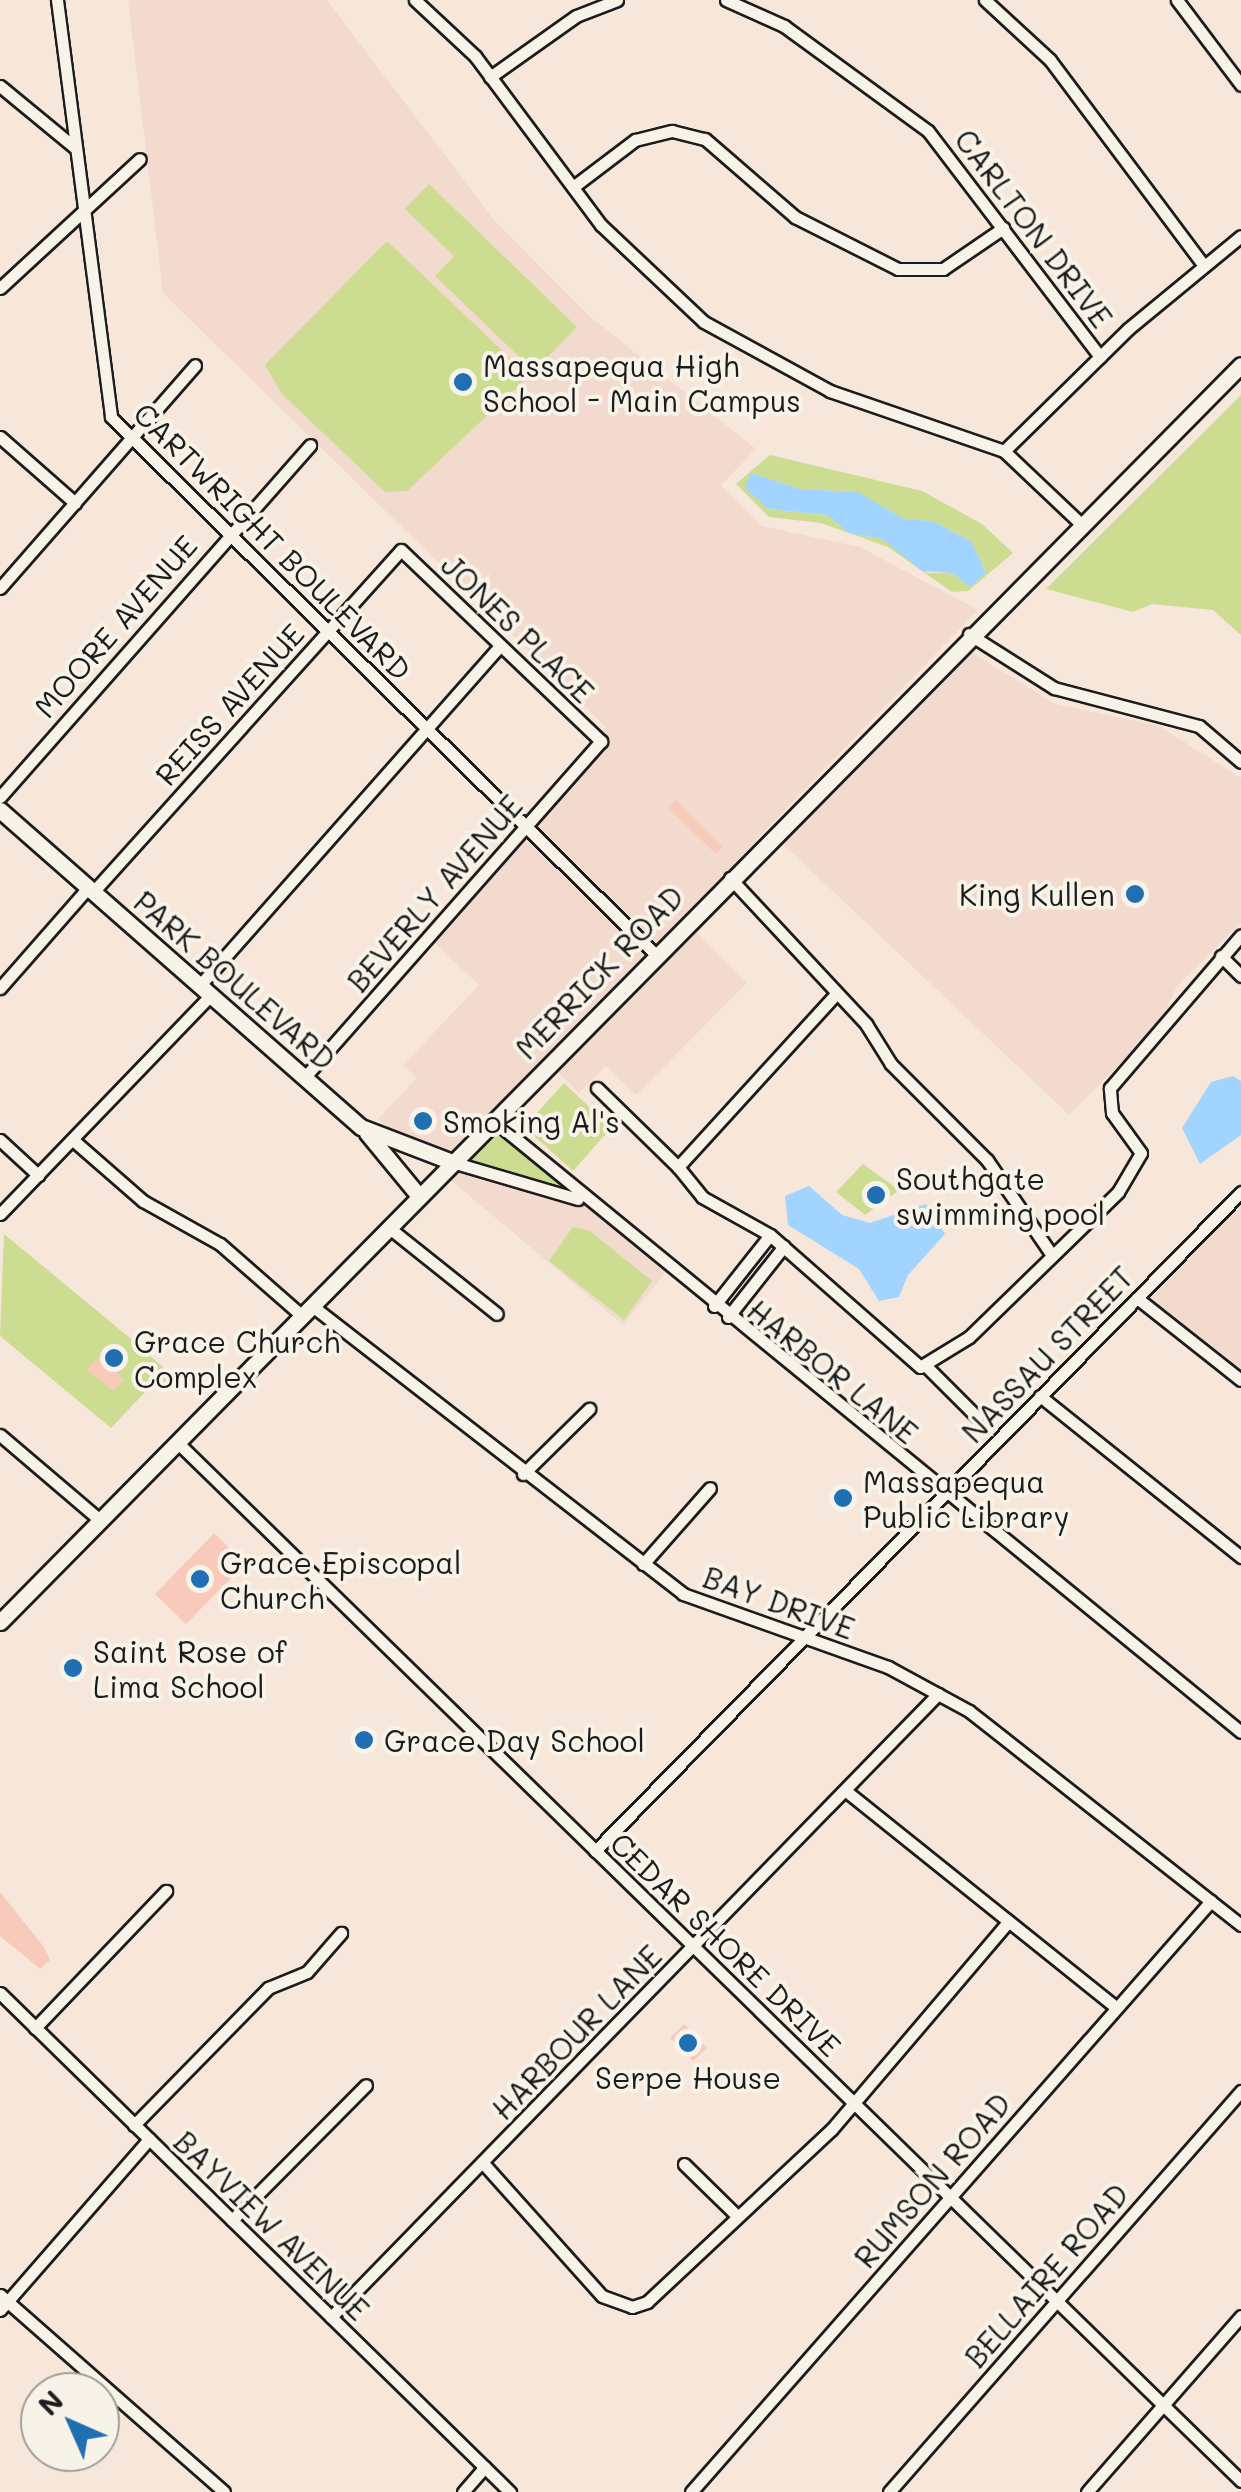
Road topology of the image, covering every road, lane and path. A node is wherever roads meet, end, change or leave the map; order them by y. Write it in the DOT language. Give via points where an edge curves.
graph roads {
  1 [pos="57,0"];
  2 [pos="415,0"];
  3 [pos="617,0"];
  4 [pos="730,0"];
  5 [pos="985,0"];
  6 [pos="1177,0"];
  7 [pos="490,77"];
  8 [pos="1241,85"];
  9 [pos="0,86"];
  10 [pos="74,147"];
  11 [pos="140,159"];
  12 [pos="573,187"];
  13 [pos="82,213"];
  14 [pos="1003,228"];
  15 [pos="1241,236"];
  16 [pos="1204,266"];
  17 [pos="3,280"];
  18 [pos="1100,356"];
  19 [pos="195,365"];
  20 [pos="1241,365"];
  21 [pos="0,437"];
  22 [pos="130,439"];
  23 [pos="310,446"];
  24 [pos="1004,450"];
  25 [pos="74,502"];
  26 [pos="1080,523"];
  27 [pos="228,535"];
  28 [pos="401,550"];
  29 [pos="0,588"];
  30 [pos="328,631"];
  31 [pos="969,634"];
  32 [pos="500,646"];
  33 [pos="428,728"];
  34 [pos="600,741"];
  35 [pos="1241,762"];
  36 [pos="0,797"];
  37 [pos="0,810"];
  38 [pos="526,825"];
  39 [pos="730,878"];
  40 [pos="91,890"];
  41 [pos="1241,935"];
  42 [pos="656,955"];
  43 [pos="1220,956"];
  44 [pos="1241,976"];
  45 [pos="0,988"];
  46 [pos="205,990"];
  47 [pos="834,994"];
  48 [pos="304,1077"];
  49 [pos="597,1088"];
  50 [pos="493,1120"];
  51 [pos="361,1126"];
  52 [pos="0,1140"];
  53 [pos="72,1140"];
  54 [pos="452,1162"];
  55 [pos="678,1167"];
  56 [pos="38,1175"];
  57 [pos="1241,1192"];
  58 [pos="419,1196"];
  59 [pos="581,1200"];
  60 [pos="0,1214"];
  61 [pos="388,1226"];
  62 [pos="770,1235"];
  63 [pos="784,1246"];
  64 [pos="1049,1251"];
  65 [pos="1137,1298"];
  66 [pos="714,1306"];
  67 [pos="306,1310"];
  68 [pos="497,1314"];
  69 [pos="728,1317"];
  70 [pos="926,1366"];
  71 [pos="1241,1380"];
  72 [pos="1040,1396"];
  73 [pos="589,1408"];
  74 [pos="978,1417"];
  75 [pos="0,1435"];
  76 [pos="177,1442"];
  77 [pos="523,1474"];
  78 [pos="710,1488"];
  79 [pos="945,1494"];
  80 [pos="100,1520"];
  81 [pos="1241,1557"];
  82 [pos="642,1564"];
  83 [pos="0,1622"];
  84 [pos="803,1639"];
  85 [pos="938,1694"];
  86 [pos="1241,1732"];
  87 [pos="846,1791"];
  88 [pos="595,1851"];
  89 [pos="166,1891"];
  90 [pos="1211,1901"];
  91 [pos="1008,1922"];
  92 [pos="1241,1925"];
  93 [pos="341,1934"];
  94 [pos="694,1948"];
  95 [pos="0,1993"];
  96 [pos="1116,2007"];
  97 [pos="35,2028"];
  98 [pos="366,2085"];
  99 [pos="1241,2091"];
  100 [pos="852,2102"];
  101 [pos="134,2124"];
  102 [pos="149,2139"];
  103 [pos="483,2163"];
  104 [pos="684,2164"];
  105 [pos="950,2198"];
  106 [pos="735,2214"];
  107 [pos="232,2220"];
  108 [pos="2,2302"];
  109 [pos="1056,2302"];
  110 [pos="1241,2316"];
  111 [pos="330,2317"];
  112 [pos="1163,2406"];
  113 [pos="485,2467"];
  114 [pos="1241,2480"];
  115 [pos="224,2492"];
  116 [pos="463,2492"];
  117 [pos="510,2492"];
  118 [pos="691,2492"];
  119 [pos="889,2492"];
  120 [pos="1087,2492"];
  1 -- 10 [label="street, CARTWRIGHT BOULEVARD"];
  2 -- 7 [label="street"];
  3 -- 7 [label="street" via="576,16"];
  4 -- 14 [label="street, CARLTON DRIVE" via="784,26 928,131"];
  5 -- 16 [label="street" via="1050,60"];
  6 -- 8 [label="street"];
  7 -- 12 [label="street"];
  9 -- 10 [label="street"];
  10 -- 13 [label="street, CARTWRIGHT BOULEVARD"];
  11 -- 13 [label="street"];
  12 -- 14 [label="street" via="635,140 672,130 705,139 795,216 898,270 943,268"];
  12 -- 24 [label="street" via="652,278 761,358 830,391"];
  13 -- 17 [label="street"];
  13 -- 22 [label="street, CARTWRIGHT BOULEVARD" via="106,394"];
  14 -- 18 [label="street, CARLTON DRIVE"];
  15 -- 16 [label="street"];
  16 -- 18 [label="street"];
  18 -- 24 [label="street"];
  19 -- 22 [label="street"];
  20 -- 26 [label="main road, MERRICK ROAD"];
  21 -- 25 [label="street"];
  22 -- 25 [label="street"];
  22 -- 27 [label="street, CARTWRIGHT BOULEVARD"];
  23 -- 27 [label="street, MOORE AVENUE"];
  24 -- 26 [label="street"];
  25 -- 29 [label="street"];
  26 -- 31 [label="main road, MERRICK ROAD"];
  27 -- 30 [label="street, CARTWRIGHT BOULEVARD"];
  27 -- 36 [label="street, MOORE AVENUE"];
  28 -- 30 [label="street, REISS AVENUE"];
  28 -- 32 [label="street, JONES PLACE"];
  30 -- 33 [label="street, CARTWRIGHT BOULEVARD"];
  30 -- 40 [label="street, REISS AVENUE"];
  31 -- 35 [label="street" via="1054,688 1199,726"];
  31 -- 39 [label="main road, MERRICK ROAD"];
  32 -- 33 [label="street"];
  32 -- 34 [label="street, JONES PLACE"];
  33 -- 38 [label="street, CARTWRIGHT BOULEVARD"];
  33 -- 46 [label="street"];
  34 -- 38 [label="street, BEVERLY AVENUE"];
  37 -- 40 [label="main road, PARK BOULEVARD"];
  38 -- 42 [label="street, CARTWRIGHT BOULEVARD"];
  38 -- 48 [label="street, BEVERLY AVENUE"];
  39 -- 42 [label="main road, MERRICK ROAD"];
  39 -- 47 [label="street"];
  40 -- 45 [label="street, REISS AVENUE"];
  40 -- 46 [label="main road, PARK BOULEVARD"];
  41 -- 43 [label="street"];
  42 -- 50 [label="main road, MERRICK ROAD"];
  43 -- 44 [label="street"];
  43 -- 64 [label="street" via="1110,1088 1108,1105 1140,1145 1138,1160 1101,1212"];
  46 -- 48 [label="main road, PARK BOULEVARD"];
  46 -- 53 [label="street"];
  47 -- 55 [label="street"];
  47 -- 64 [label="street" via="987,1160"];
  48 -- 51 [label="main road, PARK BOULEVARD"];
  49 -- 55 [label="street"];
  50 -- 54 [label="main road, MERRICK ROAD"];
  50 -- 59 [label="street, HARBOR LANE"];
  51 -- 54 [label="main road, PARK BOULEVARD"];
  51 -- 58 [label="main road"];
  52 -- 56 [label="street"];
  53 -- 56 [label="street"];
  53 -- 67 [label="street, BAY DRIVE" via="142,1201 220,1244"];
  54 -- 58 [label="main road, MERRICK ROAD"];
  54 -- 59 [label="street, HARBOR LANE"];
  55 -- 62 [label="street" via="702,1197"];
  56 -- 60 [label="street"];
  57 -- 65 [label="street, NASSAU STREET"];
  58 -- 61 [label="main road, MERRICK ROAD"];
  59 -- 66 [label="street, HARBOR LANE"];
  61 -- 67 [label="main road, MERRICK ROAD"];
  61 -- 68 [label="street"];
  62 -- 63 [label="street"];
  62 -- 66 [label="street"];
  63 -- 69 [label="street"];
  63 -- 70 [label="street" via="908,1363"];
  64 -- 70 [label="street" via="987,1320"];
  65 -- 71 [label="street"];
  65 -- 72 [label="street, NASSAU STREET"];
  66 -- 69 [label="street, HARBOR LANE"];
  67 -- 76 [label="main road, MERRICK ROAD"];
  67 -- 77 [label="street, BAY DRIVE"];
  69 -- 79 [label="street, HARBOR LANE"];
  70 -- 74 [label="street"];
  72 -- 79 [label="street, NASSAU STREET"];
  72 -- 81 [label="street"];
  73 -- 77 [label="street"];
  75 -- 80 [label="street"];
  76 -- 80 [label="main road, MERRICK ROAD"];
  76 -- 88 [label="street, CEDAR SHORE DRIVE"];
  77 -- 82 [label="street, BAY DRIVE"];
  78 -- 82 [label="street"];
  79 -- 84 [label="street, NASSAU STREET"];
  79 -- 86 [label="street, HARBOR LANE"];
  80 -- 83 [label="main road, MERRICK ROAD"];
  82 -- 84 [label="street, BAY DRIVE" via="683,1594"];
  84 -- 85 [label="street, BAY DRIVE"];
  84 -- 88 [label="street, NASSAU STREET"];
  85 -- 87 [label="street, HARBOUR LANE"];
  85 -- 90 [label="street, BAY DRIVE" via="1007,1736"];
  87 -- 91 [label="street"];
  87 -- 94 [label="street, HARBOUR LANE"];
  88 -- 94 [label="street, CEDAR SHORE DRIVE"];
  89 -- 97 [label="street"];
  90 -- 92 [label="street, BAY DRIVE"];
  90 -- 96 [label="street, RUMSON ROAD"];
  91 -- 96 [label="street"];
  91 -- 100 [label="street"];
  93 -- 101 [label="street" via="308,1972 268,1988"];
  94 -- 100 [label="street, CEDAR SHORE DRIVE"];
  94 -- 103 [label="street, HARBOUR LANE"];
  95 -- 97 [label="street, BAYVIEW AVENUE"];
  96 -- 105 [label="street, RUMSON ROAD"];
  97 -- 101 [label="street, BAYVIEW AVENUE"];
  98 -- 107 [label="street"];
  99 -- 109 [label="street, BELLAIRE ROAD"];
  100 -- 105 [label="street, CEDAR SHORE DRIVE"];
  100 -- 106 [label="street" via="782,2180"];
  101 -- 102 [label="street, BAYVIEW AVENUE"];
  102 -- 107 [label="street, BAYVIEW AVENUE"];
  102 -- 108 [label="street"];
  103 -- 106 [label="street" via="534,2212 586,2281 618,2304 647,2302"];
  103 -- 111 [label="street, HARBOUR LANE"];
  104 -- 106 [label="street"];
  105 -- 109 [label="street, CEDAR SHORE DRIVE"];
  105 -- 118 [label="street, RUMSON ROAD"];
  107 -- 111 [label="street, BAYVIEW AVENUE"];
  108 -- 115 [label="street"];
  109 -- 112 [label="street, CEDAR SHORE DRIVE"];
  109 -- 119 [label="street, BELLAIRE ROAD"];
  110 -- 112 [label="street"];
  111 -- 113 [label="street, BAYVIEW AVENUE"];
  112 -- 114 [label="street, CEDAR SHORE DRIVE"];
  112 -- 120 [label="street"];
  113 -- 116 [label="street"];
  113 -- 117 [label="street, BAYVIEW AVENUE"];
}
